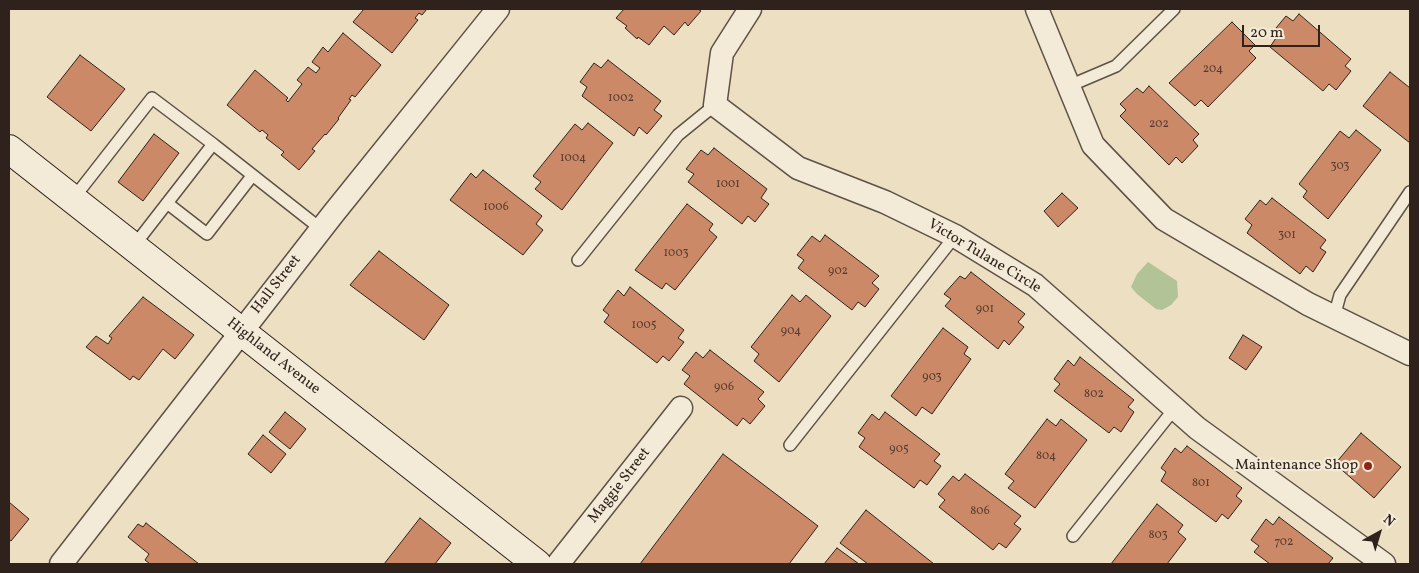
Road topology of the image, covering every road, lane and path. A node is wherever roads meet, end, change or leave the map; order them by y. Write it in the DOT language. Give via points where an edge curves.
graph roads {
  1 [pos="498,9"];
  2 [pos="750,9"];
  3 [pos="1037,9"];
  4 [pos="1174,9"];
  5 [pos="1069,86"];
  6 [pos="716,104"];
  7 [pos="213,144"];
  8 [pos="9,149"];
  9 [pos="252,176"];
  10 [pos="1410,192"];
  11 [pos="73,199"];
  12 [pos="167,203"];
  13 [pos="321,229"];
  14 [pos="955,236"];
  15 [pos="133,247"];
  16 [pos="578,260"];
  17 [pos="1334,317"];
  18 [pos="240,331"];
  19 [pos="1410,354"];
  20 [pos="681,408"];
  21 [pos="1175,408"];
  22 [pos="790,445"];
  23 [pos="1073,536"];
  24 [pos="1379,563"];
  25 [pos="61,564"];
  26 [pos="537,564"];
  27 [pos="558,564"];
  1 -- 13 [label="street, Hall Street"];
  2 -- 6 [label="street" via="722,53"];
  3 -- 5 [label="street"];
  4 -- 5 [label="lane" via="1116,66"];
  5 -- 17 [label="street" via="1093,145 1164,219"];
  6 -- 14 [label="street, Victor Tulane Circle" via="798,168 885,202"];
  6 -- 16 [label="lane" via="678,134"];
  7 -- 9 [label="lane"];
  7 -- 11 [label="lane" via="152,98"];
  7 -- 12 [label="lane"];
  8 -- 11 [label="main road, Highland Avenue"];
  9 -- 12 [label="lane" via="207,234"];
  9 -- 13 [label="lane"];
  10 -- 17 [label="lane" via="1340,295"];
  11 -- 15 [label="main road, Highland Avenue"];
  12 -- 15 [label="lane"];
  13 -- 18 [label="street, Hall Street"];
  14 -- 21 [label="street, Victor Tulane Circle" via="1035,285"];
  14 -- 22 [label="lane"];
  15 -- 18 [label="main road, Highland Avenue"];
  17 -- 19 [label="street"];
  18 -- 25 [label="street, Hall Street"];
  18 -- 26 [label="main road, Highland Avenue"];
  20 -- 27 [label="street, Maggie Street"];
  21 -- 23 [label="lane"];
  21 -- 24 [label="street, Victor Tulane Circle" via="1197,428"];
}
